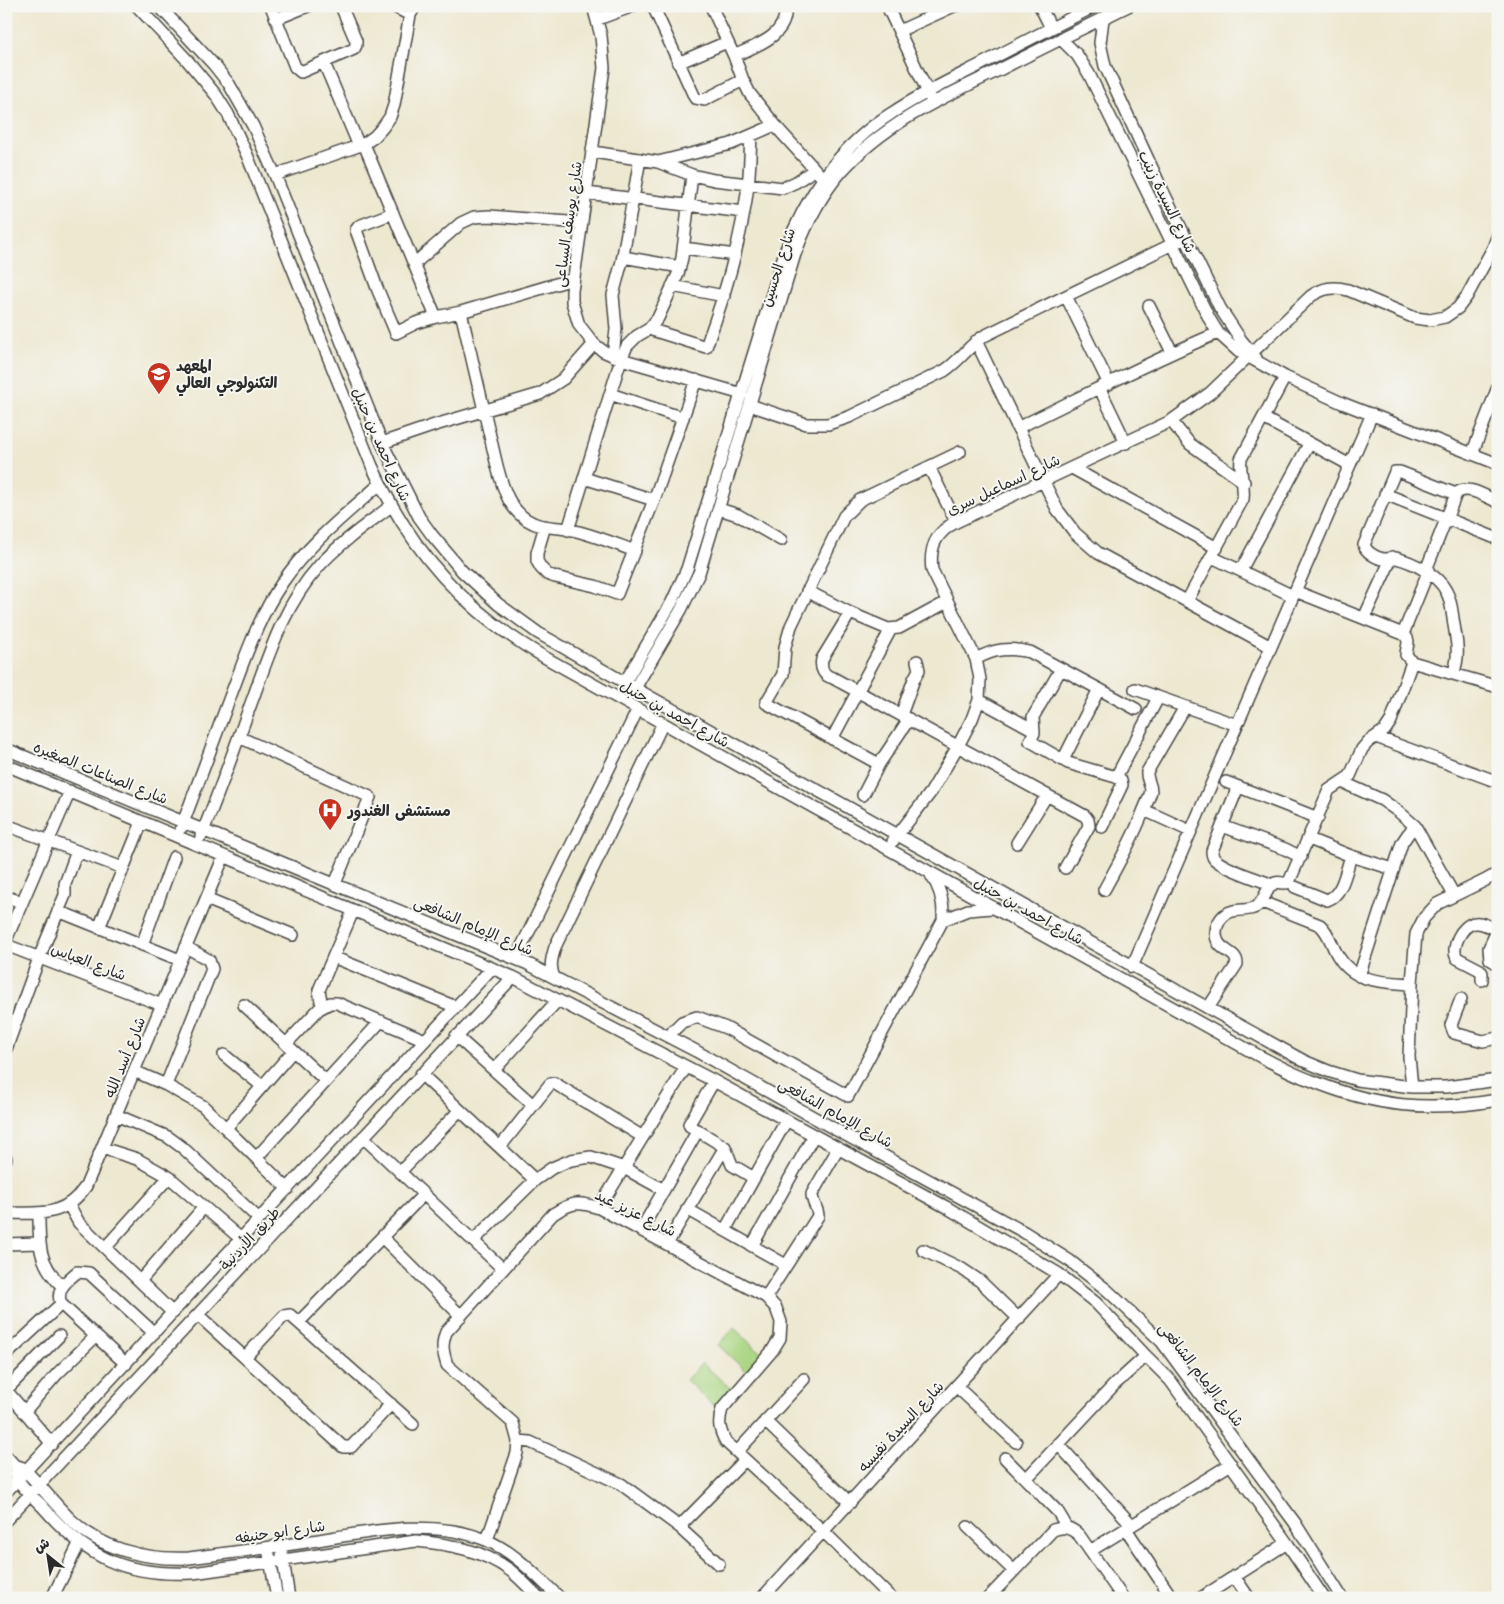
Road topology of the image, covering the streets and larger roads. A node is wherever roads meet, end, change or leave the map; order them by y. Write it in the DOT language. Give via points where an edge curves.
graph roads {
  1 [pos="137,6"];
  2 [pos="160,6"];
  3 [pos="271,6"];
  4 [pos="308,6"];
  5 [pos="341,6"];
  6 [pos="393,6"];
  7 [pos="593,6"];
  8 [pos="633,6"];
  9 [pos="653,6"];
  10 [pos="711,6"];
  11 [pos="785,6"];
  12 [pos="887,6"];
  13 [pos="954,6"];
  14 [pos="1040,6"];
  15 [pos="1095,6"];
  16 [pos="1128,6"];
  17 [pos="412,11"];
  18 [pos="276,19"];
  19 [pos="598,19"];
  20 [pos="1103,19"];
  21 [pos="1051,28"];
  22 [pos="899,31"];
  23 [pos="1061,39"];
  24 [pos="726,42"];
  25 [pos="734,56"];
  26 [pos="324,63"];
  27 [pos="678,63"];
  28 [pos="743,80"];
  29 [pos="930,97"];
  30 [pos="775,125"];
  31 [pos="751,136"];
  32 [pos="362,145"];
  33 [pos="592,152"];
  34 [pos="640,159"];
  35 [pos="658,162"];
  36 [pos="814,170"];
  37 [pos="692,174"];
  38 [pos="275,175"];
  39 [pos="824,178"];
  40 [pos="748,184"];
  41 [pos="586,193"];
  42 [pos="634,198"];
  43 [pos="689,205"];
  44 [pos="744,212"];
  45 [pos="393,213"];
  46 [pos="582,223"];
  47 [pos="1498,235"];
  48 [pos="1185,238"];
  49 [pos="1172,244"];
  50 [pos="684,248"];
  51 [pos="790,253"];
  52 [pos="735,254"];
  53 [pos="623,257"];
  54 [pos="414,264"];
  55 [pos="680,267"];
  56 [pos="573,279"];
  57 [pos="672,286"];
  58 [pos="724,296"];
  59 [pos="1066,296"];
  60 [pos="1149,306"];
  61 [pos="461,312"];
  62 [pos="436,316"];
  63 [pos="649,329"];
  64 [pos="1218,333"];
  65 [pos="976,341"];
  66 [pos="341,342"];
  67 [pos="594,344"];
  68 [pos="325,349"];
  69 [pos="1172,352"];
  70 [pos="1251,356"];
  71 [pos="617,357"];
  72 [pos="1285,377"];
  73 [pos="696,380"];
  74 [pos="1104,386"];
  75 [pos="1498,387"];
  76 [pos="610,394"];
  77 [pos="742,394"];
  78 [pos="750,405"];
  79 [pos="485,410"];
  80 [pos="1493,411"];
  81 [pos="1372,414"];
  82 [pos="683,418"];
  83 [pos="1263,418"];
  84 [pos="1171,421"];
  85 [pos="1017,428"];
  86 [pos="382,443"];
  87 [pos="1126,443"];
  88 [pos="1309,444"];
  89 [pos="960,452"];
  90 [pos="1472,454"];
  91 [pos="1498,464"];
  92 [pos="1350,465"];
  93 [pos="929,467"];
  94 [pos="1072,468"];
  95 [pos="584,478"];
  96 [pos="1043,481"];
  97 [pos="1244,482"];
  98 [pos="380,484"];
  99 [pos="1385,494"];
  100 [pos="1456,494"];
  101 [pos="654,500"];
  102 [pos="1498,502"];
  103 [pos="391,506"];
  104 [pos="719,509"];
  105 [pos="1446,518"];
  106 [pos="956,522"];
  107 [pos="545,526"];
  108 [pos="568,530"];
  109 [pos="1498,539"];
  110 [pos="782,540"];
  111 [pos="634,551"];
  112 [pos="1214,552"];
  113 [pos="1392,557"];
  114 [pos="691,558"];
  115 [pos="704,560"];
  116 [pos="1241,570"];
  117 [pos="1428,572"];
  118 [pos="807,591"];
  119 [pos="1294,593"];
  120 [pos="1187,601"];
  121 [pos="947,602"];
  122 [pos="496,603"];
  123 [pos="850,613"];
  124 [pos="484,617"];
  125 [pos="1364,618"];
  126 [pos="891,629"];
  127 [pos="1403,634"];
  128 [pos="1271,647"];
  129 [pos="976,659"];
  130 [pos="916,661"];
  131 [pos="1412,662"];
  132 [pos="1061,669"];
  133 [pos="1453,674"];
  134 [pos="630,685"];
  135 [pos="1498,687"];
  136 [pos="1099,689"];
  137 [pos="1135,690"];
  138 [pos="858,692"];
  139 [pos="1158,698"];
  140 [pos="979,700"];
  141 [pos="1185,707"];
  142 [pos="638,708"];
  143 [pos="1136,709"];
  144 [pos="905,717"];
  145 [pos="663,723"];
  146 [pos="1237,725"];
  147 [pos="1034,730"];
  148 [pos="239,737"];
  149 [pos="1376,737"];
  150 [pos="832,739"];
  151 [pos="958,746"];
  152 [pos="6,749"];
  153 [pos="1063,760"];
  154 [pos="879,764"];
  155 [pos="6,765"];
  156 [pos="1116,777"];
  157 [pos="1226,782"];
  158 [pos="1342,782"];
  159 [pos="1498,782"];
  160 [pos="1238,787"];
  161 [pos="70,791"];
  162 [pos="863,795"];
  163 [pos="1047,795"];
  164 [pos="1144,810"];
  165 [pos="1318,818"];
  166 [pos="142,822"];
  167 [pos="184,822"];
  168 [pos="6,825"];
  169 [pos="1222,826"];
  170 [pos="1416,826"];
  171 [pos="1102,827"];
  172 [pos="204,830"];
  173 [pos="1190,831"];
  174 [pos="897,835"];
  175 [pos="178,837"];
  176 [pos="1308,839"];
  177 [pos="49,841"];
  178 [pos="1017,843"];
  179 [pos="198,845"];
  180 [pos="889,849"];
  181 [pos="77,851"];
  182 [pos="224,856"];
  183 [pos="1351,856"];
  184 [pos="1301,857"];
  185 [pos="174,858"];
  186 [pos="123,868"];
  187 [pos="1065,868"];
  188 [pos="1393,869"];
  189 [pos="930,873"];
  190 [pos="1498,873"];
  191 [pos="335,884"];
  192 [pos="1272,885"];
  193 [pos="1295,887"];
  194 [pos="1104,890"];
  195 [pos="1454,895"];
  196 [pos="6,897"];
  197 [pos="206,899"];
  198 [pos="22,902"];
  199 [pos="1262,902"];
  200 [pos="994,908"];
  201 [pos="352,910"];
  202 [pos="58,911"];
  203 [pos="944,920"];
  204 [pos="99,928"];
  205 [pos="1498,931"];
  206 [pos="293,935"];
  207 [pos="6,940"];
  208 [pos="6,945"];
  209 [pos="142,945"];
  210 [pos="186,947"];
  211 [pos="39,958"];
  212 [pos="333,958"];
  213 [pos="516,958"];
  214 [pos="180,960"];
  215 [pos="1498,964"];
  216 [pos="1132,967"];
  217 [pos="492,968"];
  218 [pos="1359,976"];
  219 [pos="513,977"];
  220 [pos="554,977"];
  221 [pos="1482,980"];
  222 [pos="1412,984"];
  223 [pos="1461,999"];
  224 [pos="558,1000"];
  225 [pos="162,1005"];
  226 [pos="324,1005"];
  227 [pos="244,1006"];
  228 [pos="456,1007"];
  229 [pos="1208,1008"];
  230 [pos="381,1021"];
  231 [pos="456,1036"];
  232 [pos="670,1037"];
  233 [pos="1498,1038"];
  234 [pos="425,1040"];
  235 [pos="1276,1045"];
  236 [pos="290,1048"];
  237 [pos="6,1049"];
  238 [pos="224,1055"];
  239 [pos="1261,1057"];
  240 [pos="1409,1064"];
  241 [pos="686,1067"];
  242 [pos="494,1070"];
  243 [pos="134,1071"];
  244 [pos="421,1074"];
  245 [pos="1498,1080"];
  246 [pos="326,1081"];
  247 [pos="714,1081"];
  248 [pos="1387,1084"];
  249 [pos="166,1085"];
  250 [pos="262,1086"];
  251 [pos="1412,1087"];
  252 [pos="1498,1100"];
  253 [pos="533,1105"];
  254 [pos="460,1110"];
  255 [pos="807,1114"];
  256 [pos="116,1116"];
  257 [pos="786,1121"];
  258 [pos="226,1128"];
  259 [pos="800,1128"];
  260 [pos="698,1130"];
  261 [pos="814,1136"];
  262 [pos="363,1137"];
  263 [pos="643,1137"];
  264 [pos="500,1147"];
  265 [pos="725,1147"];
  266 [pos="102,1148"];
  267 [pos="838,1149"];
  268 [pos="256,1158"];
  269 [pos="624,1168"];
  270 [pos="400,1172"];
  271 [pos="169,1177"];
  272 [pos="754,1178"];
  273 [pos="536,1180"];
  274 [pos="288,1189"];
  275 [pos="664,1190"];
  276 [pos="424,1194"];
  277 [pos="69,1205"];
  278 [pos="204,1207"];
  279 [pos="599,1208"];
  280 [pos="688,1209"];
  281 [pos="6,1213"];
  282 [pos="38,1213"];
  283 [pos="259,1220"];
  284 [pos="641,1230"];
  285 [pos="725,1230"];
  286 [pos="382,1237"];
  287 [pos="241,1239"];
  288 [pos="473,1241"];
  289 [pos="39,1243"];
  290 [pos="6,1244"];
  291 [pos="667,1244"];
  292 [pos="752,1246"];
  293 [pos="105,1248"];
  294 [pos="923,1250"];
  295 [pos="786,1265"];
  296 [pos="503,1269"];
  297 [pos="1059,1274"];
  298 [pos="140,1281"];
  299 [pos="62,1286"];
  300 [pos="766,1297"];
  301 [pos="61,1304"];
  302 [pos="173,1313"];
  303 [pos="198,1315"];
  304 [pos="461,1316"];
  305 [pos="1019,1319"];
  306 [pos="299,1322"];
  307 [pos="154,1333"];
  308 [pos="59,1336"];
  309 [pos="95,1337"];
  310 [pos="6,1355"];
  311 [pos="1146,1356"];
  312 [pos="245,1357"];
  313 [pos="126,1364"];
  314 [pos="804,1380"];
  315 [pos="957,1387"];
  316 [pos="6,1390"];
  317 [pos="391,1404"];
  318 [pos="24,1412"];
  319 [pos="765,1422"];
  320 [pos="413,1424"];
  321 [pos="518,1441"];
  322 [pos="1016,1442"];
  323 [pos="52,1444"];
  324 [pos="1058,1444"];
  325 [pos="741,1456"];
  326 [pos="1005,1458"];
  327 [pos="10,1460"];
  328 [pos="1231,1464"];
  329 [pos="1253,1465"];
  330 [pos="26,1471"];
  331 [pos="1239,1474"];
  332 [pos="1026,1479"];
  333 [pos="18,1480"];
  334 [pos="39,1485"];
  335 [pos="6,1492"];
  336 [pos="31,1494"];
  337 [pos="850,1502"];
  338 [pos="6,1520"];
  339 [pos="968,1527"];
  340 [pos="1062,1527"];
  341 [pos="1129,1527"];
  342 [pos="681,1528"];
  343 [pos="824,1532"];
  344 [pos="487,1540"];
  345 [pos="1287,1543"];
  346 [pos="79,1544"];
  347 [pos="281,1546"];
  348 [pos="268,1547"];
  349 [pos="1090,1551"];
  350 [pos="283,1560"];
  351 [pos="270,1562"];
  352 [pos="719,1564"];
  353 [pos="1014,1571"];
  354 [pos="1234,1576"];
  355 [pos="52,1598"];
  356 [pos="277,1598"];
  357 [pos="289,1598"];
  358 [pos="539,1598"];
  359 [pos="560,1598"];
  360 [pos="762,1598"];
  361 [pos="891,1598"];
  362 [pos="988,1598"];
  363 [pos="1123,1598"];
  364 [pos="1172,1598"];
  365 [pos="1201,1598"];
  366 [pos="1249,1598"];
  367 [pos="1324,1598"];
  368 [pos="1342,1598"];
  1 -- 68 [label="street, شارع احمد بن حنبل" via="202,77 228,114"];
  2 -- 38 [label="street, شارع احمد بن حنبل" via="229,84"];
  3 -- 18 [label="street"];
  4 -- 18 [label="street"];
  5 -- 26 [label="street" via="356,45 351,52"];
  6 -- 17 [label="street"];
  7 -- 19 [label="street, شارع يوسف السباعى"];
  8 -- 19 [label="street"];
  9 -- 27 [label="street"];
  10 -- 24 [label="street"];
  11 -- 25 [label="street" via="784,19 775,34"];
  12 -- 22 [label="street"];
  13 -- 22 [label="street"];
  14 -- 21 [label="street"];
  15 -- 21 [label="street, شارع الحسين"];
  16 -- 20 [label="street, شارع الحسين"];
  17 -- 32 [label="street" via="394,105 383,127"];
  18 -- 26 [label="street" via="297,70 305,71"];
  19 -- 33 [label="street, شارع يوسف السباعى" via="604,68"];
  20 -- 23 [label="street, شارع الحسين"];
  20 -- 48 [label="street, شارع السيدة زينب" via="1100,43 1105,66"];
  21 -- 29 [label="street, شارع الحسين"];
  22 -- 29 [label="street"];
  23 -- 29 [label="street, شارع الحسين"];
  23 -- 49 [label="street, شارع السيدة زينب" via="1089,74"];
  24 -- 25 [label="street"];
  24 -- 27 [label="street"];
  25 -- 28 [label="street"];
  26 -- 32 [label="street"];
  27 -- 28 [label="street" via="692,94 699,100"];
  28 -- 30 [label="street"];
  29 -- 39 [label="street, شارع الحسين" via="892,113 869,130"];
  29 -- 51 [label="street, شارع الحسين" via="841,172"];
  30 -- 31 [label="street"];
  30 -- 36 [label="street"];
  31 -- 35 [label="street" via="725,146"];
  31 -- 40 [label="street"];
  32 -- 38 [label="street"];
  32 -- 45 [label="street"];
  33 -- 34 [label="street"];
  33 -- 41 [label="street, شارع يوسف السباعى"];
  34 -- 35 [label="street"];
  34 -- 42 [label="street"];
  35 -- 37 [label="street"];
  36 -- 39 [label="street"];
  36 -- 40 [label="street" via="782,188"];
  37 -- 40 [label="street"];
  37 -- 43 [label="street"];
  38 -- 66 [label="street, شارع احمد بن حنبل"];
  39 -- 51 [label="street, شارع الحسين" via="803,209"];
  40 -- 44 [label="street"];
  41 -- 42 [label="street"];
  41 -- 46 [label="street, شارع يوسف السباعى"];
  42 -- 43 [label="street"];
  42 -- 53 [label="street"];
  43 -- 44 [label="street"];
  43 -- 50 [label="street"];
  44 -- 52 [label="street"];
  45 -- 54 [label="street"];
  45 -- 62 [label="street" via="356,230 377,288 396,333"];
  46 -- 54 [label="street" via="474,217 461,223"];
  46 -- 56 [label="street, شارع يوسف السباعى"];
  47 -- 70 [label="street, شارع اسماعيل سرى" via="1467,296 1445,317 1415,318 1348,290 1328,287 1311,296"];
  48 -- 49 [label="street"];
  48 -- 70 [label="street, شارع السيدة زينب" via="1220,308"];
  49 -- 59 [label="street"];
  49 -- 64 [label="street, شارع السيدة زينب"];
  50 -- 52 [label="street"];
  50 -- 55 [label="street"];
  51 -- 77 [label="street, شارع الحسين"];
  51 -- 78 [label="street, شارع الحسين"];
  52 -- 58 [label="street"];
  53 -- 55 [label="street"];
  53 -- 71 [label="street" via="613,295"];
  54 -- 62 [label="street"];
  55 -- 57 [label="street"];
  56 -- 61 [label="street"];
  56 -- 67 [label="street, شارع يوسف السباعى" via="575,314 579,325"];
  57 -- 58 [label="street"];
  57 -- 63 [label="street" via="658,318"];
  58 -- 63 [label="street" via="706,347"];
  59 -- 65 [label="street"];
  59 -- 74 [label="street"];
  60 -- 69 [label="street"];
  61 -- 62 [label="street"];
  61 -- 79 [label="street"];
  63 -- 71 [label="street" via="637,336"];
  64 -- 69 [label="street"];
  64 -- 70 [label="street, شارع السيدة زينب" via="1238,351"];
  65 -- 78 [label="street" via="944,371 828,424 806,424"];
  65 -- 85 [label="street"];
  66 -- 68 [label="street"];
  66 -- 86 [label="street, شارع احمد بن حنبل"];
  67 -- 71 [label="street, شارع يوسف السباعى"];
  67 -- 79 [label="street" via="568,374 547,390"];
  68 -- 98 [label="street, شارع احمد بن حنبل"];
  69 -- 74 [label="street"];
  70 -- 72 [label="street, شارع السيدة زينب"];
  70 -- 84 [label="street, شارع اسماعيل سرى" via="1210,393"];
  71 -- 73 [label="street, شارع يوسف السباعى"];
  71 -- 76 [label="street"];
  72 -- 81 [label="street, شارع السيدة زينب"];
  72 -- 83 [label="street"];
  73 -- 77 [label="street, شارع يوسف السباعى"];
  73 -- 82 [label="street"];
  74 -- 85 [label="street"];
  74 -- 87 [label="street"];
  75 -- 80 [label="street"];
  76 -- 82 [label="street"];
  76 -- 95 [label="street"];
  77 -- 114 [label="street, شارع الحسين"];
  78 -- 104 [label="street, شارع الحسين"];
  79 -- 86 [label="street"];
  79 -- 107 [label="street" via="508,501 524,518"];
  80 -- 90 [label="street"];
  81 -- 90 [label="street, شارع السيدة زينب"];
  81 -- 92 [label="street"];
  82 -- 101 [label="street"];
  83 -- 88 [label="street"];
  83 -- 97 [label="street" via="1241,459"];
  84 -- 87 [label="street, شارع اسماعيل سرى"];
  84 -- 97 [label="street" via="1190,444"];
  85 -- 96 [label="street"];
  86 -- 122 [label="street, شارع احمد بن حنبل" via="419,517 462,571"];
  87 -- 94 [label="street, شارع اسماعيل سرى"];
  88 -- 92 [label="street"];
  88 -- 116 [label="street"];
  89 -- 93 [label="street"];
  90 -- 91 [label="street, شارع السيدة زينب"];
  92 -- 119 [label="street"];
  93 -- 106 [label="street"];
  93 -- 118 [label="street" via="851,507"];
  94 -- 96 [label="street, شارع اسماعيل سرى"];
  94 -- 112 [label="street"];
  95 -- 101 [label="street"];
  95 -- 108 [label="street"];
  96 -- 106 [label="street, شارع اسماعيل سرى"];
  96 -- 120 [label="street" via="1057,509 1075,533 1098,553"];
  97 -- 112 [label="street" via="1243,499"];
  98 -- 103 [label="street, شارع احمد بن حنبل"];
  98 -- 167 [label="street" via="304,554 263,614"];
  99 -- 100 [label="street" via="1393,474 1398,472"];
  99 -- 105 [label="street"];
  99 -- 113 [label="street" via="1364,545 1378,558"];
  100 -- 102 [label="street" via="1468,489"];
  100 -- 105 [label="street"];
  101 -- 111 [label="street"];
  103 -- 124 [label="street, شارع احمد بن حنبل" via="431,564"];
  103 -- 148 [label="street" via="342,543 298,593 281,622"];
  104 -- 110 [label="street" via="738,515"];
  104 -- 115 [label="street, شارع الحسين"];
  105 -- 109 [label="street"];
  105 -- 117 [label="street"];
  106 -- 121 [label="street, شارع اسماعيل سرى" via="937,537 930,559"];
  107 -- 108 [label="street"];
  107 -- 111 [label="street" via="536,553 537,561 547,574 555,577 617,594"];
  108 -- 111 [label="street"];
  112 -- 116 [label="street"];
  112 -- 120 [label="street"];
  113 -- 117 [label="street"];
  113 -- 125 [label="street"];
  114 -- 115 [label="street"];
  114 -- 134 [label="street, شارع الحسين"];
  115 -- 134 [label="street, شارع الحسين" via="681,610"];
  116 -- 119 [label="street"];
  117 -- 127 [label="street"];
  117 -- 133 [label="street" via="1439,580 1450,598 1458,654"];
  118 -- 123 [label="street"];
  118 -- 150 [label="street" via="787,636 783,674 766,703"];
  119 -- 125 [label="street"];
  119 -- 128 [label="street"];
  120 -- 128 [label="street"];
  121 -- 126 [label="street" via="899,628"];
  121 -- 129 [label="street, شارع اسماعيل سرى"];
  122 -- 124 [label="street"];
  122 -- 134 [label="street, شارع احمد بن حنبل" via="538,633"];
  123 -- 126 [label="street"];
  123 -- 138 [label="street" via="821,666 828,677"];
  124 -- 142 [label="street, شارع احمد بن حنبل" via="524,646"];
  125 -- 127 [label="street"];
  126 -- 138 [label="street"];
  127 -- 131 [label="street" via="1409,642 1406,655"];
  128 -- 146 [label="street"];
  129 -- 132 [label="street" via="1000,649 1015,648 1030,652"];
  129 -- 140 [label="street, شارع اسماعيل سرى" via="980,679"];
  130 -- 144 [label="street" via="919,670"];
  131 -- 133 [label="street"];
  131 -- 149 [label="street" via="1391,721"];
  132 -- 136 [label="street"];
  132 -- 147 [label="street" via="1033,717"];
  133 -- 135 [label="street"];
  134 -- 174 [label="street, شارع احمد بن حنبل"];
  136 -- 143 [label="street"];
  136 -- 153 [label="street"];
  137 -- 139 [label="street"];
  138 -- 144 [label="street"];
  138 -- 150 [label="street"];
  139 -- 141 [label="street"];
  139 -- 156 [label="street"];
  140 -- 147 [label="street"];
  140 -- 151 [label="street, شارع اسماعيل سرى"];
  141 -- 146 [label="street"];
  141 -- 164 [label="street" via="1147,772 1150,792"];
  142 -- 145 [label="street, شارع احمد بن حنبل"];
  142 -- 213 [label="street"];
  144 -- 151 [label="street"];
  144 -- 154 [label="street"];
  145 -- 180 [label="street, شارع احمد بن حنبل"];
  145 -- 220 [label="street" via="554,947 551,971"];
  146 -- 173 [label="street"];
  147 -- 153 [label="street" via="1030,741"];
  148 -- 172 [label="street"];
  148 -- 191 [label="street" via="370,797"];
  149 -- 158 [label="street" via="1362,749 1352,773"];
  149 -- 159 [label="street"];
  150 -- 154 [label="street"];
  151 -- 163 [label="street"];
  151 -- 174 [label="street, شارع اسماعيل سرى" via="931,792"];
  152 -- 167 [label="street, شارع الصناعات الصغيره"];
  153 -- 156 [label="street"];
  154 -- 162 [label="street"];
  155 -- 161 [label="street, شارع الصناعات الصغيره"];
  156 -- 171 [label="street" via="1122,785"];
  157 -- 160 [label="street"];
  158 -- 165 [label="street" via="1330,790"];
  158 -- 170 [label="street" via="1382,800"];
  160 -- 165 [label="street"];
  160 -- 169 [label="street"];
  161 -- 166 [label="street, شارع الصناعات الصغيره"];
  161 -- 177 [label="street"];
  163 -- 178 [label="street"];
  163 -- 187 [label="street" via="1088,820 1087,829"];
  164 -- 173 [label="street"];
  164 -- 194 [label="street"];
  165 -- 176 [label="street"];
  166 -- 175 [label="street, شارع الصناعات الصغيره"];
  166 -- 186 [label="street"];
  167 -- 172 [label="street, شارع الإمام الشافعى"];
  167 -- 175 [label="street"];
  168 -- 177 [label="street"];
  169 -- 184 [label="street"];
  169 -- 192 [label="street" via="1212,851 1215,861"];
  170 -- 188 [label="street" via="1402,843"];
  170 -- 195 [label="street"];
  172 -- 179 [label="street"];
  172 -- 191 [label="street, شارع الإمام الشافعى"];
  173 -- 216 [label="street"];
  174 -- 180 [label="street, شارع اسماعيل سرى"];
  174 -- 216 [label="street, شارع احمد بن حنبل"];
  175 -- 179 [label="street, شارع الإمام الشافعى"];
  176 -- 183 [label="street"];
  176 -- 184 [label="street"];
  177 -- 181 [label="street"];
  177 -- 198 [label="street"];
  179 -- 182 [label="street, شارع الإمام الشافعى"];
  180 -- 189 [label="street, شارع احمد بن حنبل"];
  181 -- 186 [label="street"];
  181 -- 202 [label="street"];
  182 -- 197 [label="street, شارع أسد الله"];
  182 -- 201 [label="street, شارع الإمام الشافعى"];
  183 -- 188 [label="street"];
  183 -- 193 [label="street" via="1338,892 1331,899"];
  184 -- 192 [label="street" via="1290,882"];
  185 -- 209 [label="street"];
  186 -- 204 [label="street"];
  188 -- 218 [label="street"];
  189 -- 200 [label="street, شارع احمد بن حنبل"];
  189 -- 203 [label="street" via="942,895"];
  190 -- 195 [label="street"];
  191 -- 213 [label="street, شارع الإمام الشافعى"];
  192 -- 199 [label="street"];
  195 -- 222 [label="street" via="1437,904 1424,918 1416,934"];
  196 -- 198 [label="street"];
  197 -- 206 [label="street"];
  197 -- 210 [label="street, شارع أسد الله"];
  198 -- 207 [label="street"];
  199 -- 218 [label="street" via="1320,925 1343,964"];
  199 -- 229 [label="street" via="1253,909 1231,912 1220,921 1216,936 1218,943 1234,955 1237,964"];
  200 -- 203 [label="street" via="968,910"];
  200 -- 239 [label="street, شارع احمد بن حنبل"];
  201 -- 212 [label="street"];
  201 -- 217 [label="street, شارع الإمام الشافعى"];
  202 -- 204 [label="street"];
  202 -- 211 [label="street"];
  203 -- 232 [label="street" via="848,1096 726,1028 697,1017 682,1022"];
  204 -- 209 [label="street"];
  205 -- 215 [label="street" via="1488,952 1490,959"];
  205 -- 221 [label="street" via="1483,923 1471,924 1461,931 1454,951 1457,958 1480,970"];
  208 -- 211 [label="street, شارع العباس"];
  209 -- 214 [label="street"];
  210 -- 214 [label="street, شارع أسد الله"];
  210 -- 249 [label="street" via="207,957 212,969"];
  211 -- 225 [label="street, شارع العباس"];
  211 -- 237 [label="street"];
  212 -- 226 [label="street" via="319,990"];
  212 -- 228 [label="street"];
  213 -- 220 [label="street, شارع الإمام الشافعى"];
  214 -- 225 [label="street, شارع أسد الله"];
  216 -- 229 [label="street, شارع احمد بن حنبل"];
  217 -- 219 [label="street, شارع الإمام الشافعى"];
  217 -- 228 [label="street, طريق الأردنية"];
  218 -- 222 [label="street" via="1372,981"];
  219 -- 224 [label="street, شارع الإمام الشافعى"];
  219 -- 231 [label="street, طريق الأردنية"];
  220 -- 232 [label="street, شارع الإمام الشافعى"];
  222 -- 240 [label="street"];
  223 -- 233 [label="street" via="1451,1024 1454,1033 1483,1042"];
  224 -- 241 [label="street, شارع الإمام الشافعى"];
  224 -- 242 [label="street"];
  225 -- 243 [label="street, شارع أسد الله"];
  226 -- 230 [label="street" via="337,1003"];
  226 -- 236 [label="street"];
  227 -- 236 [label="street"];
  228 -- 234 [label="street, طريق الأردنية"];
  229 -- 235 [label="street, شارع احمد بن حنبل"];
  230 -- 234 [label="street"];
  230 -- 246 [label="street"];
  231 -- 242 [label="street"];
  231 -- 244 [label="street, طريق الأردنية"];
  232 -- 255 [label="street, شارع الإمام الشافعى"];
  234 -- 274 [label="street, طريق الأردنية"];
  235 -- 239 [label="street"];
  235 -- 248 [label="street, شارع احمد بن حنبل" via="1328,1071 1357,1080"];
  236 -- 246 [label="street"];
  236 -- 250 [label="street"];
  238 -- 250 [label="street"];
  239 -- 252 [label="street, شارع احمد بن حنبل" via="1310,1080 1382,1103 1431,1107"];
  240 -- 248 [label="street" via="1402,1078"];
  240 -- 251 [label="street"];
  241 -- 247 [label="street, شارع الإمام الشافعى"];
  241 -- 263 [label="street"];
  242 -- 253 [label="street"];
  243 -- 249 [label="street"];
  243 -- 256 [label="street, شارع أسد الله"];
  244 -- 254 [label="street"];
  244 -- 262 [label="street, طريق الأردنية"];
  245 -- 251 [label="street, شارع احمد بن حنبل" via="1460,1086"];
  246 -- 268 [label="street"];
  247 -- 257 [label="street, شارع الإمام الشافعى"];
  247 -- 260 [label="street" via="690,1122 690,1126"];
  248 -- 251 [label="street, شارع احمد بن حنبل"];
  249 -- 258 [label="street" via="203,1106"];
  250 -- 258 [label="street"];
  253 -- 263 [label="street" via="554,1083"];
  253 -- 264 [label="street"];
  254 -- 264 [label="street"];
  254 -- 270 [label="street"];
  255 -- 259 [label="street"];
  255 -- 329 [label="street, شارع الإمام الشافعى" via="1024,1232 1070,1261 1107,1290 1162,1342"];
  256 -- 266 [label="street, شارع أسد الله"];
  256 -- 283 [label="street" via="168,1137"];
  257 -- 259 [label="street, شارع الإمام الشافعى"];
  257 -- 272 [label="street"];
  258 -- 268 [label="street"];
  259 -- 261 [label="street, شارع الإمام الشافعى"];
  260 -- 265 [label="street"];
  260 -- 275 [label="street"];
  261 -- 267 [label="street, شارع الإمام الشافعى"];
  261 -- 292 [label="street"];
  262 -- 270 [label="street"];
  262 -- 303 [label="street, طريق الأردنية"];
  263 -- 269 [label="street"];
  264 -- 273 [label="street"];
  265 -- 272 [label="street" via="732,1165"];
  265 -- 280 [label="street"];
  266 -- 271 [label="street" via="137,1159"];
  266 -- 277 [label="street, شارع أسد الله" via="86,1186"];
  267 -- 295 [label="street" via="812,1194 818,1216"];
  267 -- 297 [label="street, شارع الإمام الشافعى" via="946,1207"];
  268 -- 274 [label="street"];
  269 -- 273 [label="street" via="591,1157 558,1165"];
  269 -- 275 [label="street"];
  269 -- 279 [label="street"];
  270 -- 276 [label="street"];
  271 -- 278 [label="street"];
  271 -- 293 [label="street"];
  272 -- 285 [label="street"];
  273 -- 288 [label="street"];
  274 -- 283 [label="street, طريق الأردنية"];
  275 -- 284 [label="street"];
  276 -- 286 [label="street"];
  276 -- 288 [label="street"];
  277 -- 282 [label="street" via="54,1212"];
  277 -- 293 [label="street" via="79,1223"];
  278 -- 287 [label="street"];
  278 -- 298 [label="street"];
  279 -- 284 [label="street, شارع عزيز عيد"];
  279 -- 296 [label="street, شارع عزيز عيد" via="584,1203 567,1205 553,1214"];
  280 -- 285 [label="street"];
  280 -- 291 [label="street"];
  281 -- 282 [label="street"];
  282 -- 289 [label="street"];
  283 -- 287 [label="street, طريق الأردنية"];
  284 -- 291 [label="street, شارع عزيز عيد"];
  285 -- 292 [label="street"];
  286 -- 304 [label="street"];
  286 -- 306 [label="street"];
  287 -- 302 [label="street, طريق الأردنية"];
  288 -- 296 [label="street"];
  289 -- 290 [label="street"];
  289 -- 299 [label="street" via="46,1267"];
  291 -- 300 [label="street, شارع عزيز عيد"];
  292 -- 295 [label="street"];
  293 -- 298 [label="street"];
  294 -- 305 [label="street" via="980,1281"];
  295 -- 300 [label="street"];
  296 -- 304 [label="street, شارع عزيز عيد"];
  297 -- 305 [label="street, شارع السيدة نفيسه"];
  297 -- 311 [label="street, شارع الإمام الشافعى" via="1096,1303"];
  298 -- 302 [label="street"];
  299 -- 301 [label="street" via="58,1295"];
  299 -- 307 [label="street" via="77,1272 89,1273"];
  300 -- 325 [label="street, شارع عزيز عيد" via="779,1315 780,1338 722,1409 719,1420 720,1432 726,1442"];
  301 -- 309 [label="street"];
  301 -- 310 [label="street"];
  302 -- 307 [label="street, طريق الأردنية"];
  303 -- 312 [label="street"];
  303 -- 334 [label="street, طريق الأردنية"];
  304 -- 321 [label="street, شارع عزيز عيد" via="446,1332 443,1342 442,1352 447,1365 513,1423"];
  305 -- 315 [label="street, شارع السيدة نفيسه"];
  306 -- 312 [label="street" via="290,1315 284,1316"];
  306 -- 317 [label="street"];
  307 -- 313 [label="street, طريق الأردنية"];
  308 -- 316 [label="street"];
  309 -- 313 [label="street"];
  309 -- 318 [label="street"];
  311 -- 324 [label="street"];
  311 -- 328 [label="street, شارع الإمام الشافعى" via="1170,1380"];
  312 -- 317 [label="street" via="344,1447 350,1447"];
  313 -- 323 [label="street, طريق الأردنية"];
  314 -- 319 [label="street"];
  315 -- 322 [label="street"];
  315 -- 337 [label="street, شارع السيدة نفيسه"];
  316 -- 318 [label="street"];
  317 -- 320 [label="street"];
  318 -- 323 [label="street"];
  319 -- 325 [label="street"];
  319 -- 337 [label="street"];
  321 -- 342 [label="street" via="530,1442 621,1484"];
  321 -- 344 [label="street" via="517,1453"];
  323 -- 330 [label="street, طريق الأردنية"];
  324 -- 332 [label="street"];
  324 -- 341 [label="street"];
  325 -- 342 [label="street"];
  325 -- 343 [label="street, شارع عزيز عيد"];
  326 -- 332 [label="street"];
  327 -- 330 [label="street, شارع ابو حنيفه"];
  327 -- 333 [label="street, شارع ابو حنيفه"];
  328 -- 331 [label="street, شارع الإمام الشافعى"];
  328 -- 341 [label="street"];
  329 -- 331 [label="street"];
  329 -- 368 [label="street, شارع الإمام الشافعى" via="1295,1523"];
  330 -- 333 [label="street, طريق الأردنية"];
  330 -- 334 [label="street, شارع ابو حنيفه"];
  331 -- 345 [label="street, شارع الإمام الشافعى"];
  332 -- 340 [label="street" via="1062,1516"];
  333 -- 335 [label="street, طريق الأردنية"];
  333 -- 336 [label="street, شارع ابو حنيفه"];
  334 -- 336 [label="street, طريق الأردنية"];
  334 -- 348 [label="street, شارع ابو حنيفه" via="87,1533 126,1552 168,1559"];
  336 -- 338 [label="street, طريق الأردنية"];
  336 -- 346 [label="street, شارع ابو حنيفه"];
  337 -- 343 [label="street, شارع السيدة نفيسه"];
  339 -- 353 [label="street"];
  340 -- 349 [label="street" via="1072,1529"];
  340 -- 353 [label="street" via="1053,1530"];
  341 -- 349 [label="street"];
  341 -- 364 [label="street"];
  342 -- 352 [label="street"];
  343 -- 360 [label="street, شارع السيدة نفيسه"];
  343 -- 361 [label="street, شارع عزيز عيد"];
  344 -- 347 [label="street, شارع ابو حنيفه" via="464,1532 416,1528"];
  344 -- 359 [label="street, شارع ابو حنيفه" via="519,1560"];
  345 -- 354 [label="street"];
  345 -- 367 [label="street, شارع الإمام الشافعى"];
  346 -- 351 [label="street, شارع ابو حنيفه" via="122,1566 145,1572 193,1573"];
  346 -- 355 [label="street"];
  347 -- 348 [label="street, شارع ابو حنيفه"];
  347 -- 350 [label="street"];
  348 -- 351 [label="street"];
  349 -- 363 [label="street"];
  350 -- 351 [label="street, شارع ابو حنيفه"];
  350 -- 357 [label="street"];
  350 -- 358 [label="street, شارع ابو حنيفه" via="416,1541 441,1543 489,1558 510,1571"];
  351 -- 356 [label="street"];
  353 -- 362 [label="street"];
  354 -- 365 [label="street"];
  354 -- 366 [label="street"];
}
